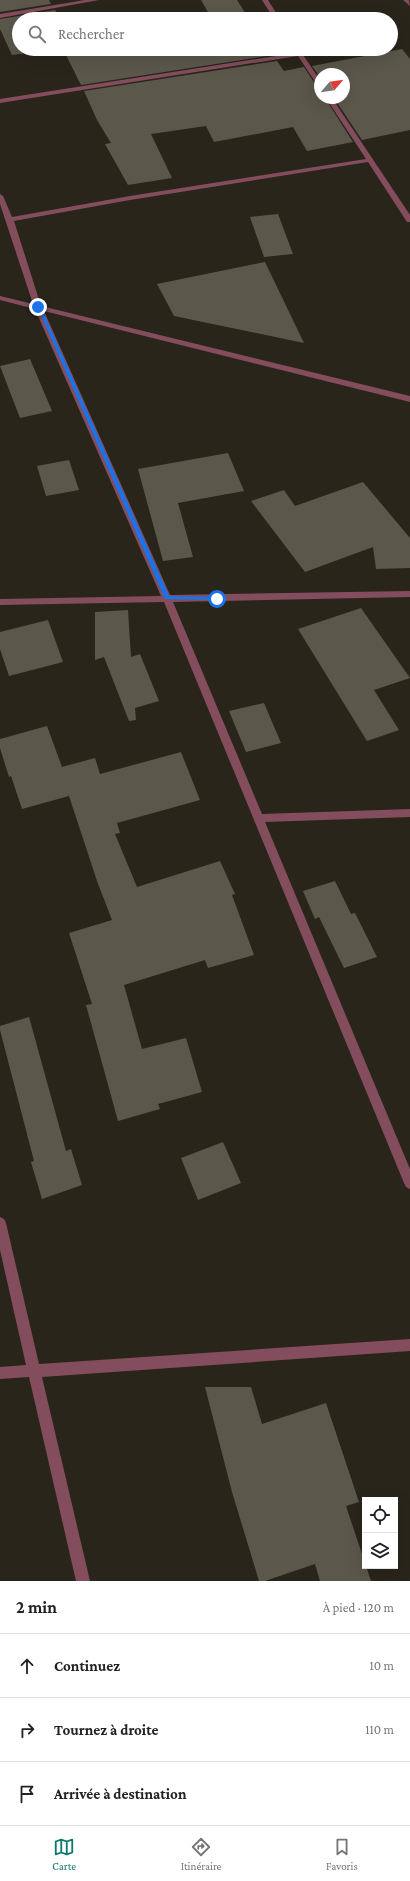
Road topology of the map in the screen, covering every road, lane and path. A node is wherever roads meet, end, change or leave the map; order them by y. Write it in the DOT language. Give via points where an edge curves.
graph roads {
  1 [pos="96,0"];
  2 [pos="265,0"];
  3 [pos="406,0"];
  4 [pos="410,4"];
  5 [pos="24,12"];
  6 [pos="273,12"];
  7 [pos="12,14"];
  8 [pos="0,16"];
  9 [pos="268,56"];
  10 [pos="301,56"];
  11 [pos="314,76"];
  12 [pos="0,101"];
  13 [pos="333,104"];
  14 [pos="370,160"];
  15 [pos="0,196"];
  16 [pos="10,220"];
  17 [pos="410,220"];
  18 [pos="0,298"];
  19 [pos="38,307"];
  20 [pos="410,399"];
  21 [pos="410,594"];
  22 [pos="167,598"];
  23 [pos="0,602"];
  24 [pos="410,813"];
  25 [pos="258,818"];
  26 [pos="410,1183"];
  27 [pos="0,1224"];
  28 [pos="410,1345"];
  29 [pos="34,1372"];
  30 [pos="0,1373"];
  31 [pos="83,1581"];
  1 -- 5 [label="street"];
  2 -- 6 [label="street"];
  3 -- 4 [label="street"];
  7 -- 8 [label="street"];
  9 -- 12 [label="street"];
  10 -- 11 [label="street"];
  13 -- 14 [label="street"];
  14 -- 16 [label="street"];
  14 -- 17 [label="street"];
  15 -- 16 [label="street"];
  16 -- 19 [label="street"];
  18 -- 19 [label="street"];
  19 -- 20 [label="street"];
  19 -- 22 [label="street"];
  21 -- 22 [label="street"];
  22 -- 23 [label="street"];
  22 -- 25 [label="street"];
  24 -- 25 [label="street"];
  25 -- 26 [label="street"];
  27 -- 29 [label="street"];
  28 -- 29 [label="street"];
  29 -- 30 [label="street"];
  29 -- 31 [label="street"];
}
